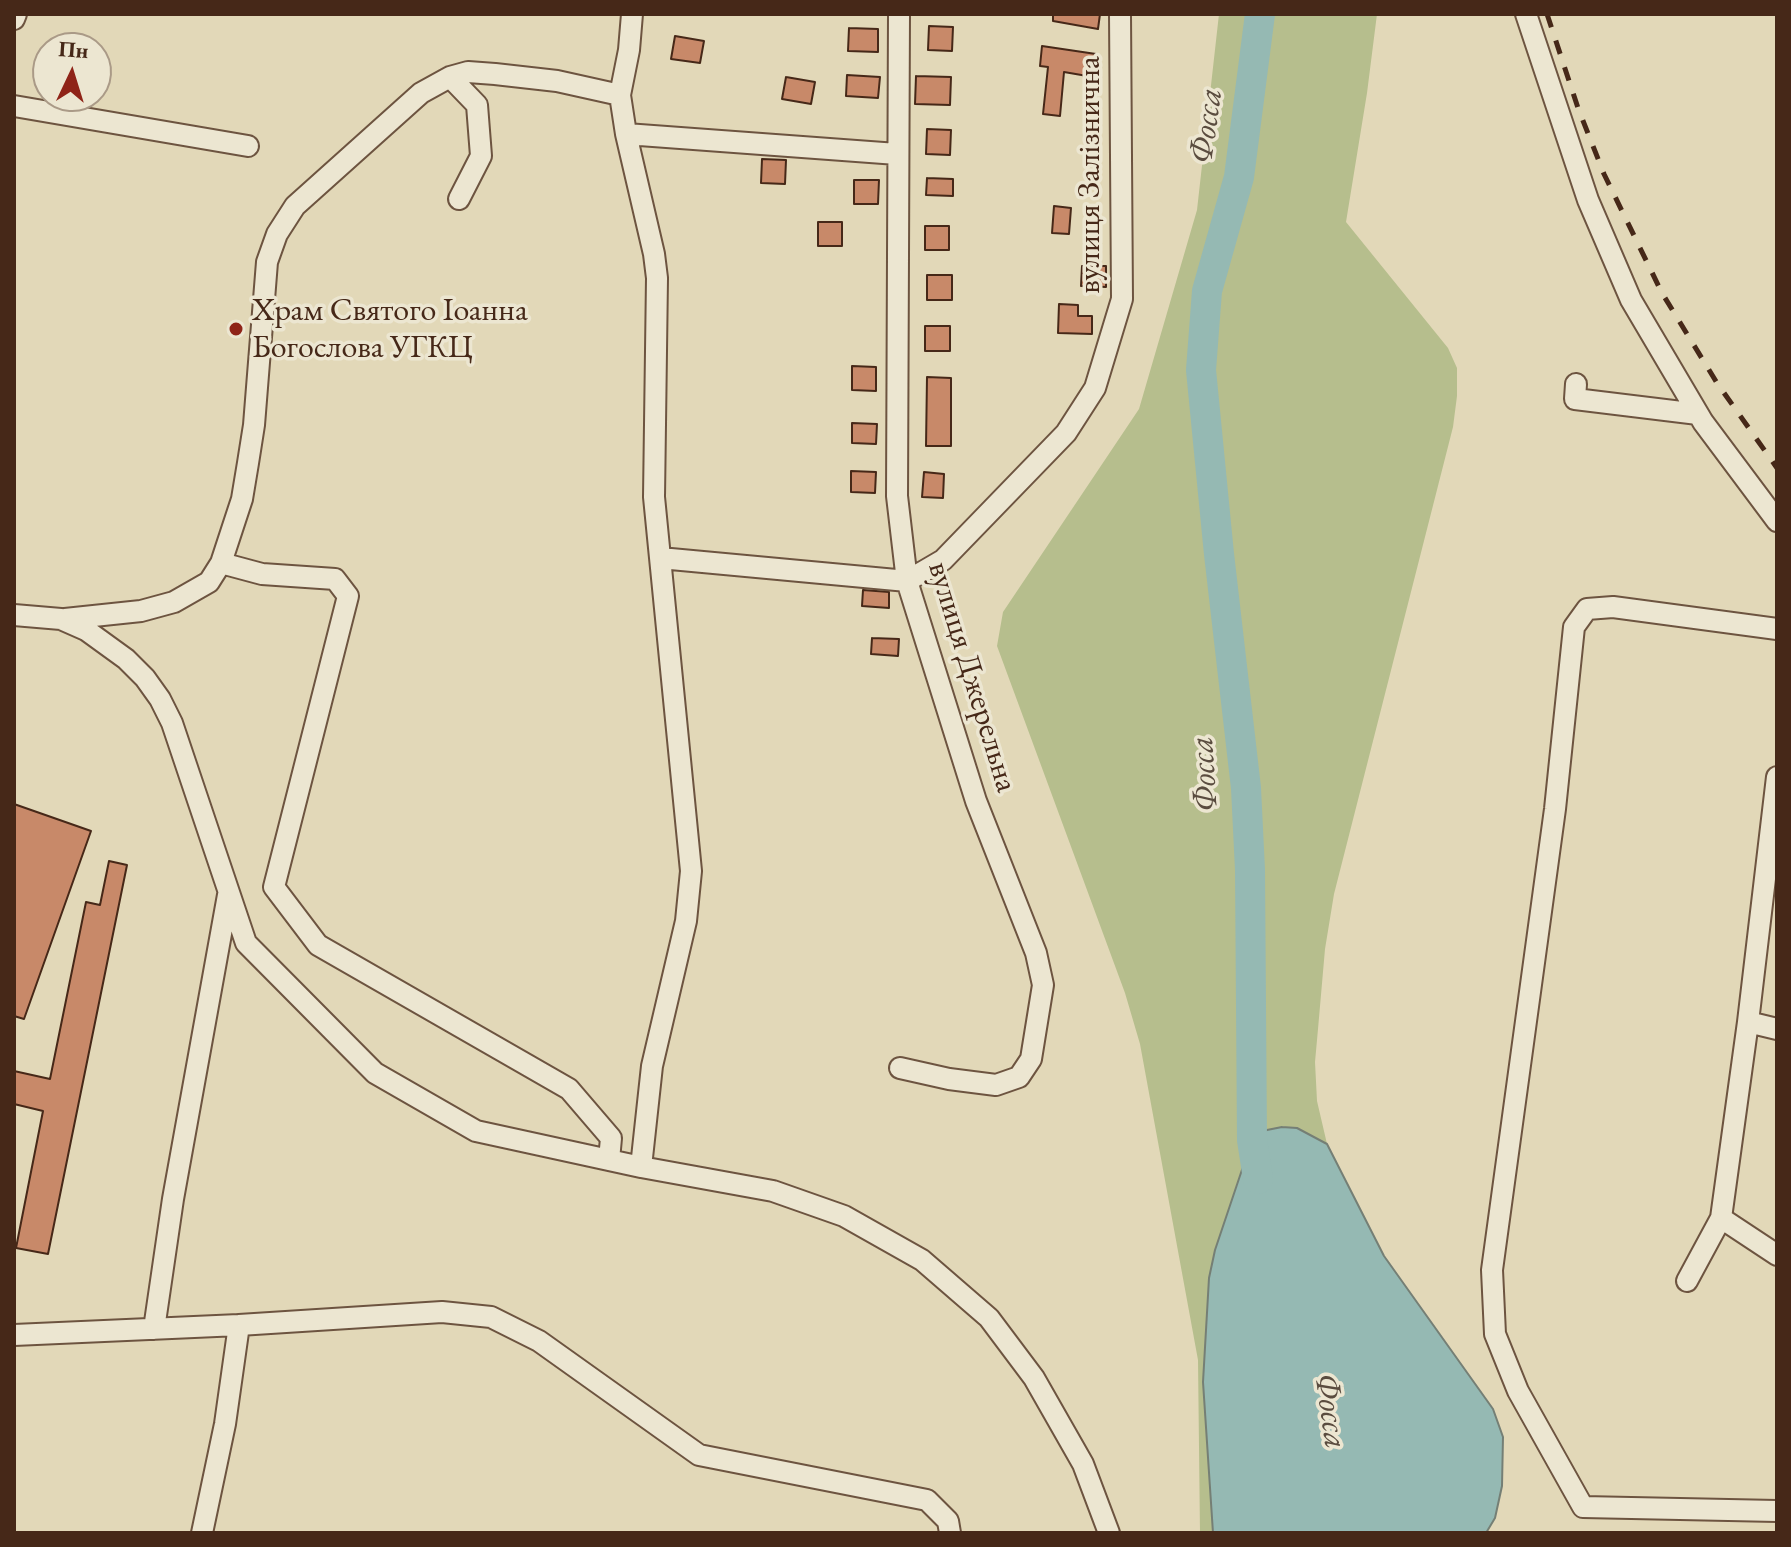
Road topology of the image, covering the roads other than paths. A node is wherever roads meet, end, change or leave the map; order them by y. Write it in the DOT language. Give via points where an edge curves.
graph roads {
  1 [pos="632,14"];
  2 [pos="899,14"];
  3 [pos="1120,14"];
  4 [pos="1526,14"];
  5 [pos="450,77"];
  6 [pos="620,95"];
  7 [pos="14,106"];
  8 [pos="626,134"];
  9 [pos="248,146"];
  10 [pos="897,154"];
  11 [pos="459,199"];
  12 [pos="1576,384"];
  13 [pos="1698,414"];
  14 [pos="1777,521"];
  15 [pos="660,558"];
  16 [pos="221,563"];
  17 [pos="907,581"];
  18 [pos="14,615"];
  19 [pos="61,619"];
  20 [pos="1777,629"];
  21 [pos="1777,777"];
  22 [pos="229,890"];
  23 [pos="1748,1022"];
  24 [pos="1777,1029"];
  25 [pos="900,1068"];
  26 [pos="609,1160"];
  27 [pos="641,1167"];
  28 [pos="1721,1218"];
  29 [pos="1777,1255"];
  30 [pos="1687,1281"];
  31 [pos="239,1325"];
  32 [pos="154,1329"];
  33 [pos="14,1335"];
  34 [pos="1777,1511"];
  35 [pos="202,1533"];
  36 [pos="950,1533"];
  37 [pos="1109,1533"];
  1 -- 6 [label="street"];
  2 -- 10 [label="street, вулиця Джерельна"];
  3 -- 17 [label="street, вулиця Залізнична" via="1124,284 1095,388 1066,433 943,560"];
  4 -- 13 [label="street" via="1588,200 1631,300"];
  5 -- 6 [label="street" via="468,72 511,75"];
  5 -- 11 [label="street" via="477,105 481,156"];
  5 -- 16 [label="street" via="421,93 295,206 277,234 267,262 246,475"];
  6 -- 8 [label="street"];
  7 -- 9 [label="street"];
  8 -- 10 [label="street"];
  8 -- 15 [label="street" via="657,278 653,473"];
  10 -- 17 [label="street, вулиця Джерельна" via="897,496"];
  12 -- 13 [label="street" via="1575,399"];
  13 -- 14 [label="street"];
  15 -- 17 [label="street"];
  15 -- 27 [label="street" via="691,871 686,921 652,1066"];
  16 -- 19 [label="street" via="209,582 174,602"];
  16 -- 26 [label="street" via="262,574 335,579 348,596 274,887 318,945 569,1089 611,1138"];
  17 -- 25 [label="street, вулиця Джерельна" via="976,801 1036,953 1043,985 1031,1059 1019,1077 996,1085"];
  18 -- 19 [label="street"];
  19 -- 22 [label="street" via="126,659 160,699"];
  20 -- 34 [label="street" via="1613,607 1587,609 1574,627 1555,809 1492,1270 1495,1334 1518,1391 1583,1507"];
  21 -- 23 [label="street"];
  22 -- 26 [label="street" via="246,943 375,1073 476,1131"];
  22 -- 32 [label="street"];
  23 -- 24 [label="street"];
  23 -- 28 [label="street"];
  26 -- 27 [label="street"];
  27 -- 37 [label="street" via="773,1191 844,1216 922,1260 989,1318 1034,1378 1083,1464"];
  28 -- 29 [label="street"];
  28 -- 30 [label="street"];
  31 -- 32 [label="street"];
  31 -- 35 [label="street"];
  31 -- 36 [label="street" via="442,1312 491,1317 539,1341 699,1455 927,1500 948,1521"];
  32 -- 33 [label="street"];
}
